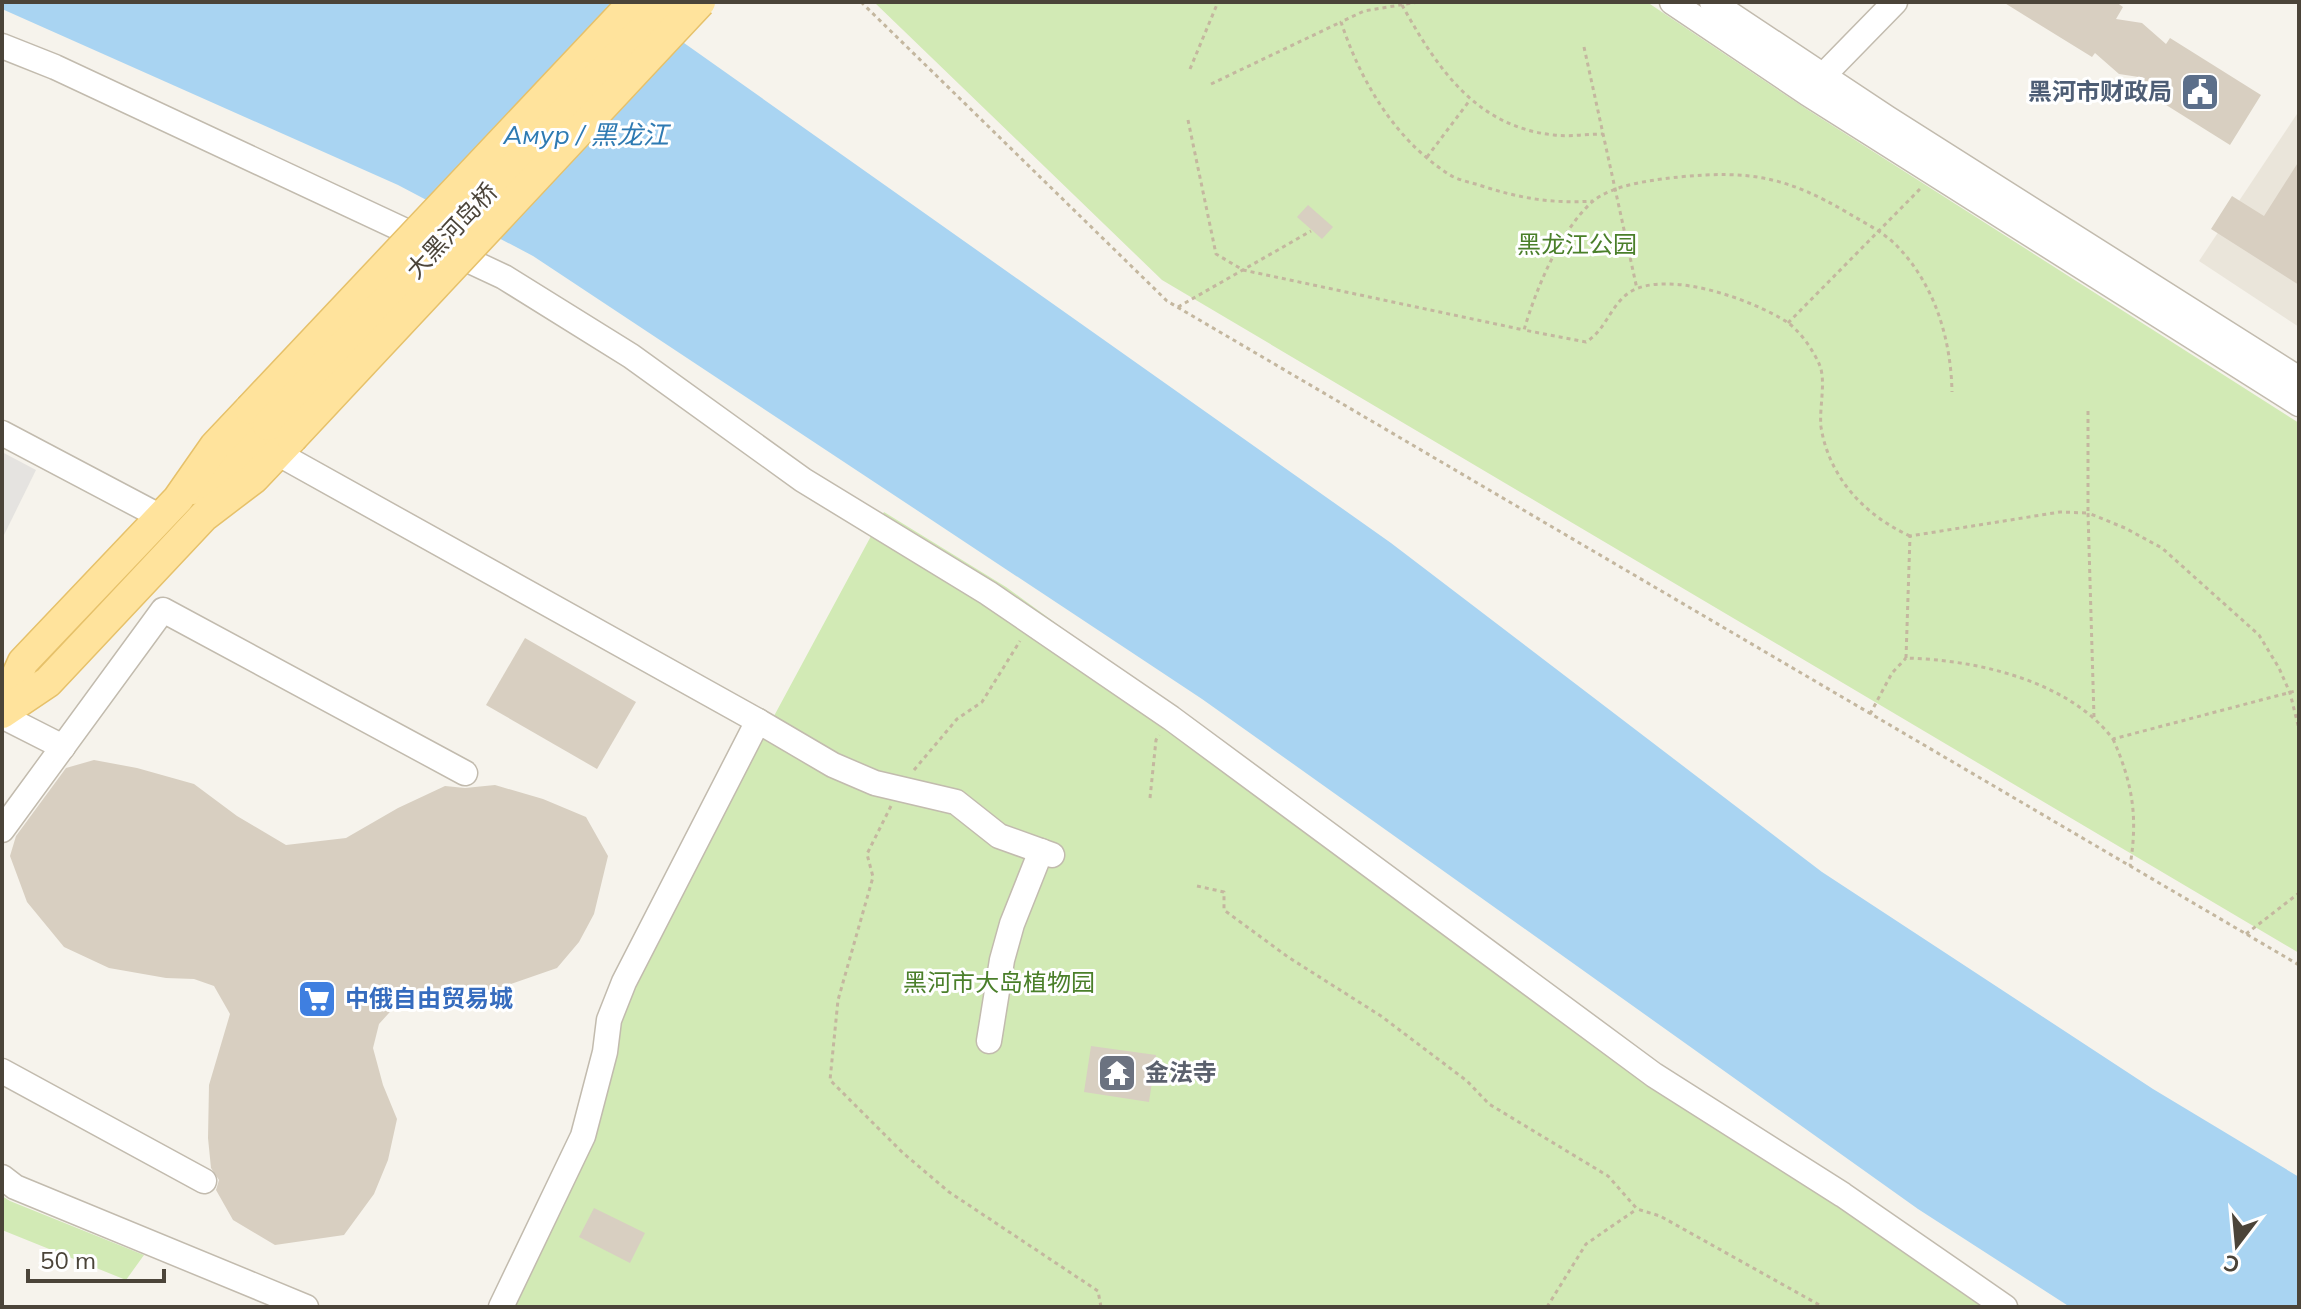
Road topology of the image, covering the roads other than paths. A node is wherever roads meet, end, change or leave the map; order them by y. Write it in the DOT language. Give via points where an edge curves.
graph roads {
  1 [pos="634,2"];
  2 [pos="669,2"];
  3 [pos="700,2"];
  4 [pos="1672,2"];
  5 [pos="1712,2"];
  6 [pos="1895,2"];
  7 [pos="2,46"];
  8 [pos="1815,84"];
  9 [pos="2299,379"];
  10 [pos="2299,404"];
  11 [pos="272,431"];
  12 [pos="2,433"];
  13 [pos="235,461"];
  14 [pos="170,508"];
  15 [pos="204,516"];
  16 [pos="115,610"];
  17 [pos="149,630"];
  18 [pos="2,713"];
  19 [pos="758,721"];
  20 [pos="63,747"];
  21 [pos="465,773"];
  22 [pos="2,830"];
  23 [pos="989,1041"];
  24 [pos="2,1071"];
  25 [pos="2,1177"];
  26 [pos="204,1181"];
  27 [pos="306,1307"];
  28 [pos="501,1307"];
  29 [pos="2005,1307"];
  1 -- 11 [label="main road, bridge"];
  2 -- 11 [label="main road, 大黑河岛桥, bridge"];
  3 -- 11 [label="main road, bridge"];
  4 -- 8 [label="street"];
  5 -- 8 [label="street"];
  6 -- 8 [label="street"];
  7 -- 29 [label="street" via="504,277 631,356 803,480 1031,621 1171,718 1654,1075 1843,1195"];
  8 -- 9 [label="street"];
  8 -- 10 [label="street"];
  11 -- 13 [label="main road"];
  11 -- 14 [label="main road" via="215,446"];
  11 -- 15 [label="main road" via="254,478"];
  11 -- 19 [label="street"];
  12 -- 14 [label="street"];
  13 -- 14 [label="main road"];
  13 -- 15 [label="main road"];
  14 -- 18 [label="main road" via="23,662"];
  15 -- 16 [label="main road"];
  16 -- 17 [label="street"];
  16 -- 18 [label="main road" via="48,682"];
  17 -- 20 [label="street"];
  17 -- 21 [label="street" via="163,610"];
  18 -- 20 [label="street"];
  19 -- 23 [label="street" via="833,765 875,783 956,802 999,836 1047,853 1012,924"];
  19 -- 28 [label="street" via="624,982 609,1020 583,1136"];
  20 -- 22 [label="street"];
  24 -- 26 [label="street"];
  25 -- 27 [label="street" via="15,1187"];
}
